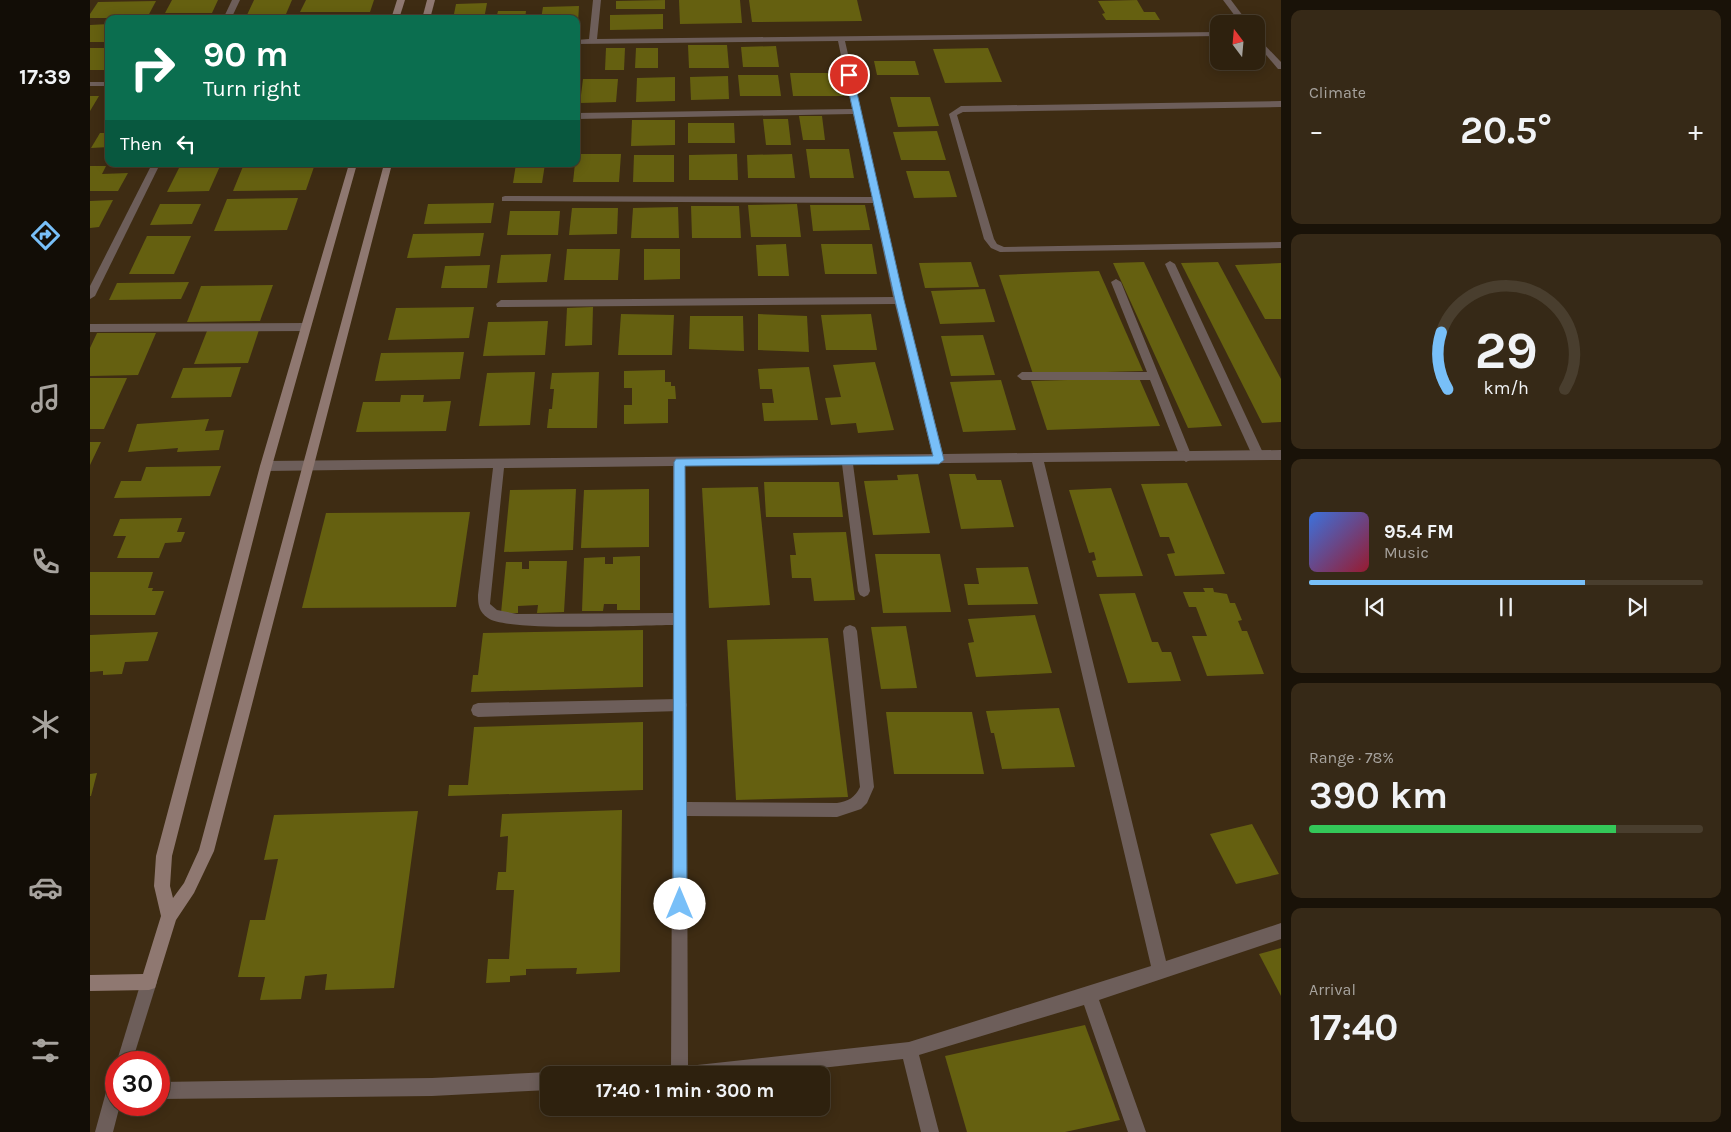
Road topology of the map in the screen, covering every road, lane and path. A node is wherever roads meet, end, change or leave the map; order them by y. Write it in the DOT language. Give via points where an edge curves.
graph roads {
  1 [pos="236,0"];
  2 [pos="401,0"];
  3 [pos="431,0"];
  4 [pos="597,0"];
  5 [pos="1227,0"];
  6 [pos="229,15"];
  7 [pos="396,15"];
  8 [pos="427,15"];
  9 [pos="1238,15"];
  10 [pos="1210,34"];
  11 [pos="841,40"];
  12 [pos="580,42"];
  13 [pos="593,42"];
  14 [pos="1265,48"];
  15 [pos="1281,67"];
  16 [pos="90,84"];
  17 [pos="105,84"];
  18 [pos="1281,104"];
  19 [pos="857,111"];
  20 [pos="580,116"];
  21 [pos="154,167"];
  22 [pos="352,167"];
  23 [pos="387,167"];
  24 [pos="505,199"];
  25 [pos="877,200"];
  26 [pos="1281,245"];
  27 [pos="1170,264"];
  28 [pos="1116,282"];
  29 [pos="90,296"];
  30 [pos="899,300"];
  31 [pos="501,304"];
  32 [pos="306,327"];
  33 [pos="90,328"];
  34 [pos="1022,376"];
  35 [pos="1153,376"];
  36 [pos="1281,455"];
  37 [pos="1258,456"];
  38 [pos="1186,457"];
  39 [pos="1037,459"];
  40 [pos="847,460"];
  41 [pos="939,460"];
  42 [pos="679,462"];
  43 [pos="499,463"];
  44 [pos="308,465"];
  45 [pos="266,466"];
  46 [pos="864,591"];
  47 [pos="680,619"];
  48 [pos="850,631"];
  49 [pos="680,705"];
  50 [pos="478,710"];
  51 [pos="680,809"];
  52 [pos="169,916"];
  53 [pos="1281,931"];
  54 [pos="1160,971"];
  55 [pos="90,982"];
  56 [pos="148,982"];
  57 [pos="1089,995"];
  58 [pos="909,1050"];
  59 [pos="127,1051"];
  60 [pos="680,1066"];
  61 [pos="762,1066"];
  62 [pos="540,1081"];
  63 [pos="170,1091"];
  64 [pos="109,1116"];
  65 [pos="104,1132"];
  66 [pos="930,1132"];
  67 [pos="1137,1132"];
  1 -- 6 [label="street"];
  2 -- 7 [label="main road"];
  3 -- 8 [label="main road"];
  4 -- 13 [label="street"];
  5 -- 9 [label="street"];
  10 -- 11 [label="street"];
  11 -- 13 [label="street"];
  11 -- 19 [label="street"];
  12 -- 13 [label="street"];
  14 -- 15 [label="street"];
  16 -- 17 [label="street"];
  18 -- 26 [label="street" via="972,109 953,114 989,239 1003,250"];
  19 -- 20 [label="street"];
  19 -- 25 [label="street"];
  21 -- 29 [label="street"];
  22 -- 32 [label="main road"];
  23 -- 44 [label="main road"];
  24 -- 25 [label="street"];
  25 -- 30 [label="street"];
  27 -- 37 [label="street"];
  28 -- 35 [label="street"];
  30 -- 31 [label="street"];
  30 -- 41 [label="street"];
  32 -- 33 [label="street"];
  32 -- 45 [label="main road"];
  34 -- 35 [label="street"];
  35 -- 38 [label="street"];
  36 -- 37 [label="street"];
  37 -- 38 [label="street"];
  38 -- 39 [label="street"];
  39 -- 41 [label="street"];
  39 -- 54 [label="street"];
  40 -- 41 [label="street"];
  40 -- 42 [label="street"];
  40 -- 46 [label="street"];
  42 -- 43 [label="street"];
  42 -- 47 [label="street"];
  43 -- 44 [label="street"];
  43 -- 47 [label="street" via="484,595 484,606 492,616 517,620"];
  44 -- 45 [label="street"];
  44 -- 52 [label="main road" via="206,851 189,888"];
  45 -- 52 [label="main road" via="164,856 162,886"];
  47 -- 49 [label="street"];
  48 -- 51 [label="street" via="867,788 863,800 852,807 837,810"];
  49 -- 50 [label="street"];
  49 -- 51 [label="street"];
  51 -- 60 [label="street"];
  52 -- 56 [label="main road"];
  53 -- 54 [label="street"];
  54 -- 57 [label="street"];
  55 -- 56 [label="main road"];
  56 -- 59 [label="street"];
  57 -- 58 [label="street"];
  57 -- 67 [label="street"];
  58 -- 61 [label="street"];
  58 -- 66 [label="street"];
  62 -- 63 [label="street" via="432,1087"];
  64 -- 65 [label="street"];
}
